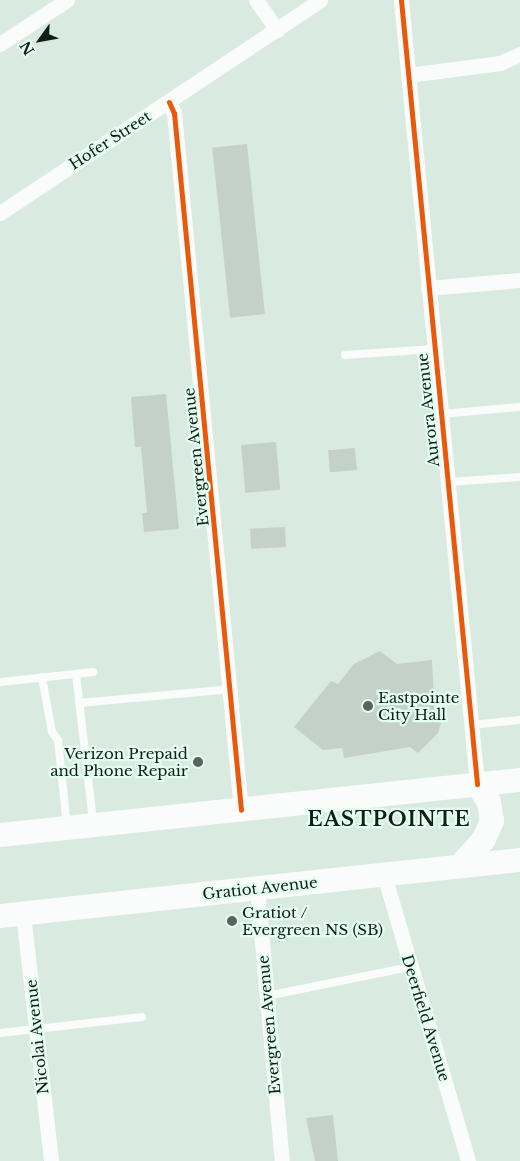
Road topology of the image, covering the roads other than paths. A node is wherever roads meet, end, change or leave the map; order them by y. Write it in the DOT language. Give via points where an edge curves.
graph roads {
  1 [pos="67,0"];
  2 [pos="256,0"];
  3 [pos="320,0"];
  4 [pos="401,0"];
  5 [pos="277,30"];
  6 [pos="0,44"];
  7 [pos="520,54"];
  8 [pos="408,75"];
  9 [pos="169,102"];
  10 [pos="0,213"];
  11 [pos="520,280"];
  12 [pos="428,288"];
  13 [pos="434,349"];
  14 [pos="345,355"];
  15 [pos="520,407"];
  16 [pos="441,414"];
  17 [pos="520,477"];
  18 [pos="448,482"];
  19 [pos="93,672"];
  20 [pos="76,674"];
  21 [pos="42,677"];
  22 [pos="0,682"];
  23 [pos="232,689"];
  24 [pos="79,703"];
  25 [pos="520,720"];
  26 [pos="471,725"];
  27 [pos="520,780"];
  28 [pos="477,784"];
  29 [pos="241,810"];
  30 [pos="93,826"];
  31 [pos="67,828"];
  32 [pos="0,836"];
  33 [pos="520,860"];
  34 [pos="460,866"];
  35 [pos="384,875"];
  36 [pos="257,888"];
  37 [pos="24,914"];
  38 [pos="0,916"];
  39 [pos="410,967"];
  40 [pos="267,996"];
  41 [pos="142,1017"];
  42 [pos="36,1030"];
  43 [pos="0,1034"];
  44 [pos="51,1161"];
  45 [pos="282,1161"];
  46 [pos="468,1161"];
  1 -- 6 [label="street"];
  2 -- 5 [label="street"];
  3 -- 5 [label="street, Hofer Street"];
  4 -- 8 [label="street, Aurora Avenue"];
  5 -- 9 [label="street, Hofer Street"];
  7 -- 8 [label="street" via="500,63"];
  8 -- 12 [label="street, Aurora Avenue"];
  9 -- 10 [label="street, Hofer Street"];
  9 -- 23 [label="street, Evergreen Avenue" via="174,113"];
  11 -- 12 [label="street"];
  12 -- 13 [label="street, Aurora Avenue"];
  13 -- 14 [label="lane"];
  13 -- 16 [label="street, Aurora Avenue"];
  15 -- 16 [label="lane"];
  16 -- 18 [label="street, Aurora Avenue"];
  17 -- 18 [label="lane"];
  18 -- 26 [label="street, Aurora Avenue"];
  19 -- 20 [label="lane"];
  20 -- 21 [label="lane"];
  20 -- 24 [label="lane"];
  21 -- 22 [label="lane"];
  21 -- 31 [label="lane" via="52,732 58,740"];
  23 -- 24 [label="lane"];
  23 -- 29 [label="street, Evergreen Avenue"];
  24 -- 30 [label="lane"];
  25 -- 26 [label="lane"];
  26 -- 28 [label="street, Aurora Avenue"];
  27 -- 28 [label="main road"];
  28 -- 29 [label="main road"];
  28 -- 34 [label="main road" via="490,802 492,821 484,839"];
  29 -- 30 [label="main road"];
  30 -- 31 [label="main road"];
  31 -- 32 [label="main road"];
  33 -- 34 [label="main road, Gratiot Avenue"];
  34 -- 35 [label="main road, Gratiot Avenue"];
  35 -- 36 [label="main road, Gratiot Avenue"];
  35 -- 39 [label="street, Deerfield Avenue"];
  36 -- 37 [label="main road, Gratiot Avenue"];
  36 -- 40 [label="street, Evergreen Avenue"];
  37 -- 38 [label="main road, Gratiot Avenue"];
  37 -- 42 [label="street, Nicolai Avenue"];
  39 -- 40 [label="lane"];
  39 -- 46 [label="street, Deerfield Avenue"];
  40 -- 45 [label="street, Evergreen Avenue"];
  41 -- 42 [label="lane"];
  42 -- 43 [label="lane"];
  42 -- 44 [label="street, Nicolai Avenue"];
}
